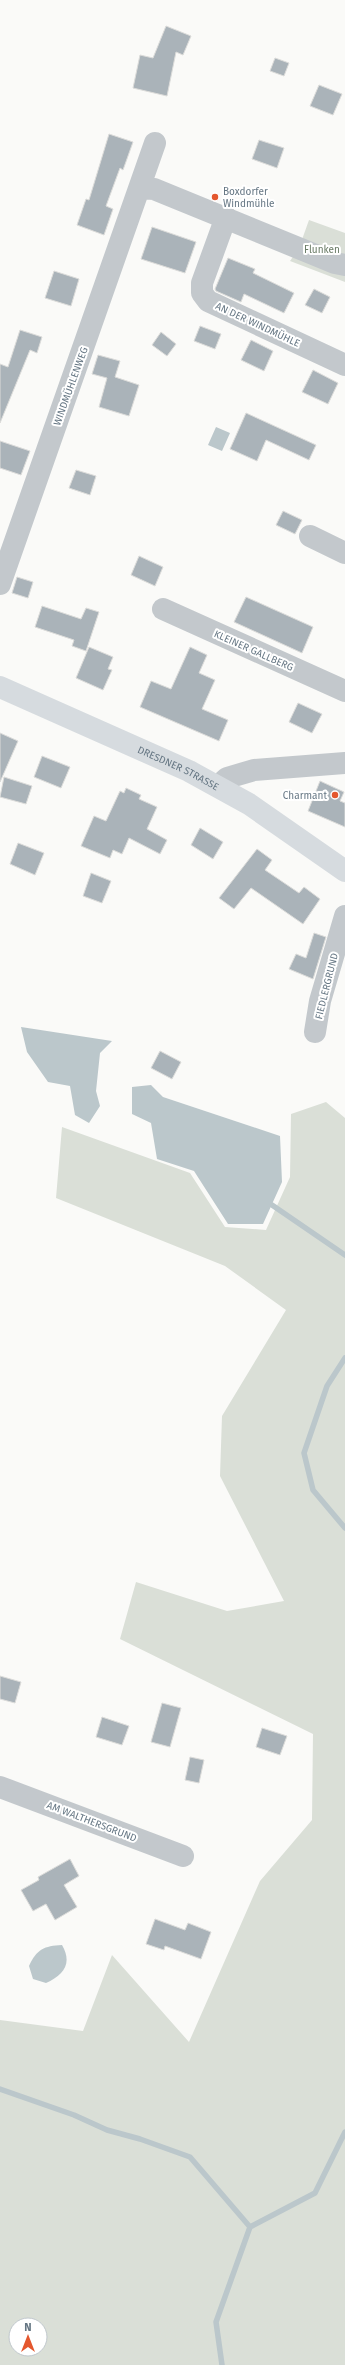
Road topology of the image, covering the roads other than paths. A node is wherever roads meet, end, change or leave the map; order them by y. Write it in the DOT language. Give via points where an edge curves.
graph roads {
  1 [pos="155,143"];
  2 [pos="140,188"];
  3 [pos="226,218"];
  4 [pos="345,265"];
  5 [pos="345,365"];
  6 [pos="310,536"];
  7 [pos="345,553"];
  8 [pos="0,584"];
  9 [pos="163,609"];
  10 [pos="0,688"];
  11 [pos="345,691"];
  12 [pos="345,764"];
  13 [pos="218,786"];
  14 [pos="345,871"];
  15 [pos="345,916"];
  16 [pos="315,1032"];
  17 [pos="0,1787"];
  18 [pos="183,1856"];
  1 -- 2 [label="street, WINDMÜHLENWEG"];
  2 -- 3 [label="street" via="154,189"];
  2 -- 8 [label="street, WINDMÜHLENWEG"];
  3 -- 4 [label="street"];
  3 -- 5 [label="street, AN DER WINDMÜHLE" via="202,283 202,293 208,301"];
  6 -- 7 [label="street"];
  9 -- 11 [label="street, KLEINER GALLBERG"];
  10 -- 13 [label="main road, DRESDNER STRASSE" via="162,758"];
  12 -- 13 [label="street" via="254,770 227,778"];
  13 -- 14 [label="main road, DRESDNER STRASSE" via="249,804"];
  15 -- 16 [label="street, FIEDLERGRUND" via="320,1001"];
  17 -- 18 [label="street, AM WALTHERSGRUND"];
}
